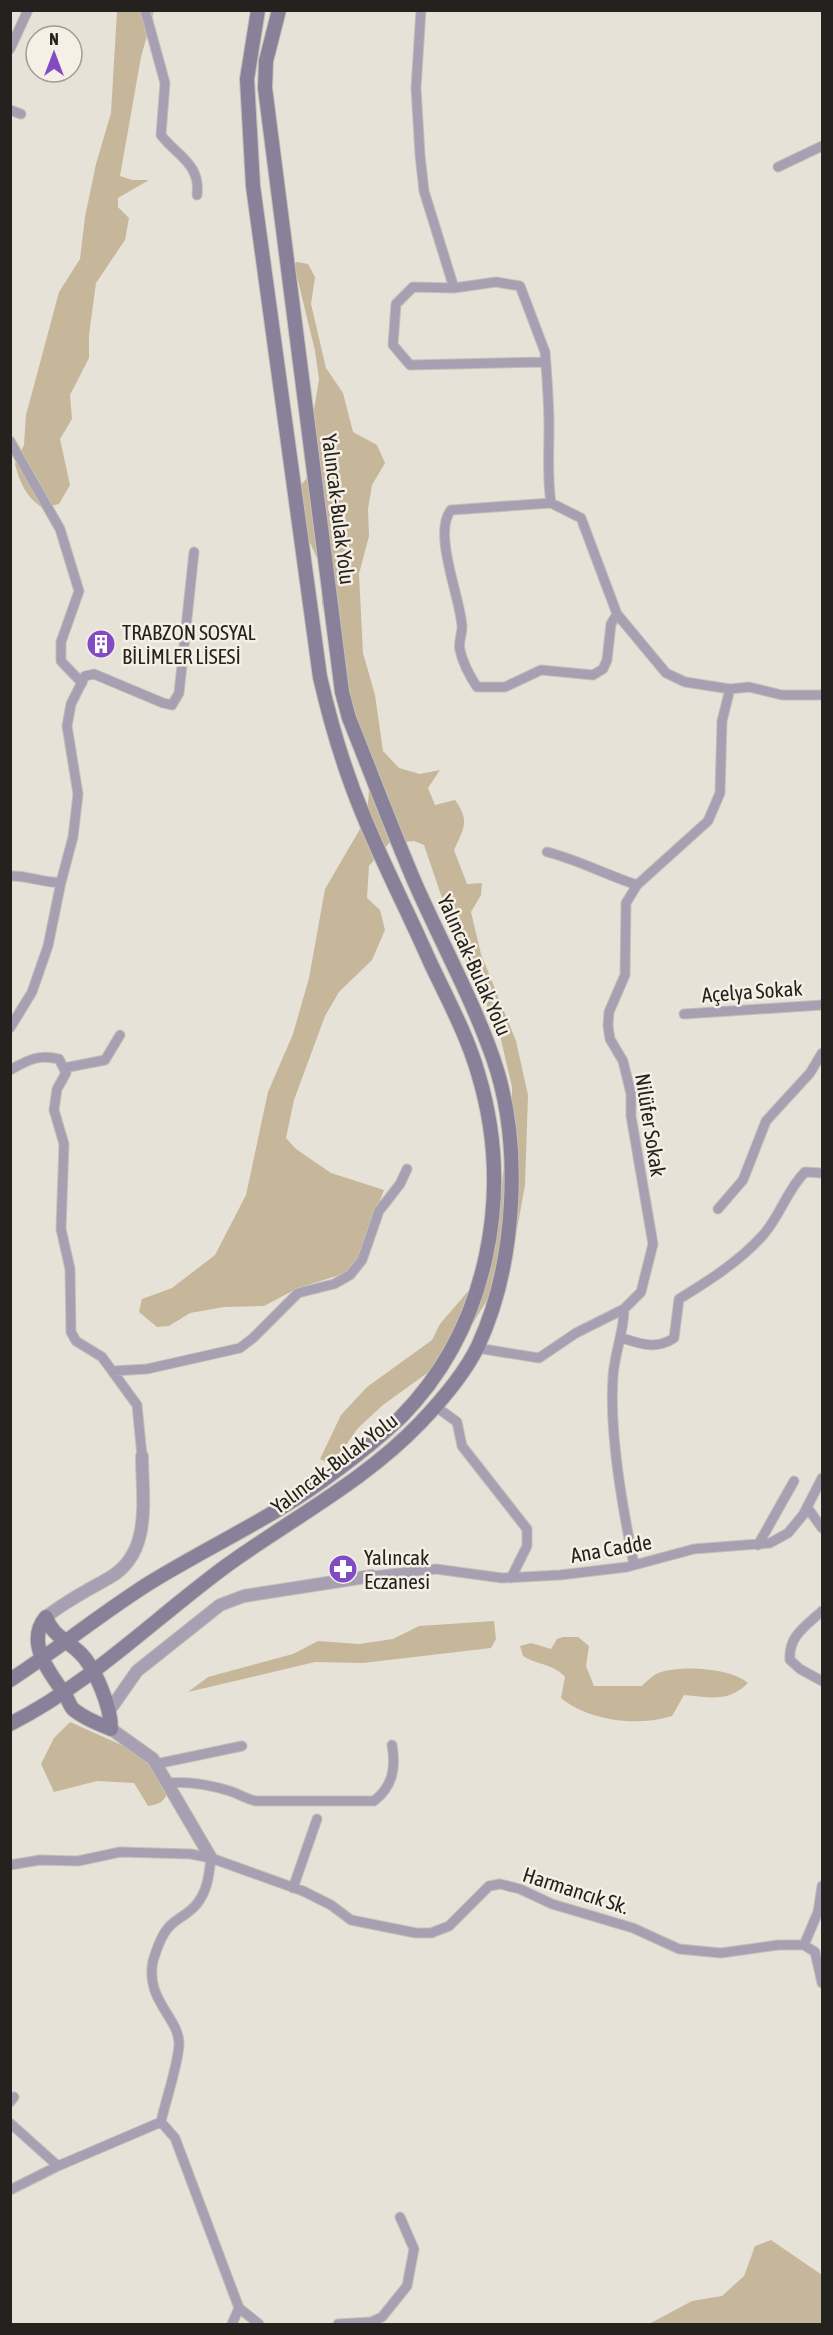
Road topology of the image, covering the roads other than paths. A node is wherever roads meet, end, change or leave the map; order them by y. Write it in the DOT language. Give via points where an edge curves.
graph roads {
  1 [pos="28,10"];
  2 [pos="145,10"];
  3 [pos="258,10"];
  4 [pos="279,10"];
  5 [pos="421,10"];
  6 [pos="13,39"];
  7 [pos="10,49"];
  8 [pos="10,110"];
  9 [pos="21,114"];
  10 [pos="822,146"];
  11 [pos="778,167"];
  12 [pos="197,195"];
  13 [pos="454,288"];
  14 [pos="545,362"];
  15 [pos="10,441"];
  16 [pos="550,503"];
  17 [pos="194,552"];
  18 [pos="617,614"];
  19 [pos="82,682"];
  20 [pos="730,688"];
  21 [pos="822,695"];
  22 [pos="547,852"];
  23 [pos="10,876"];
  24 [pos="61,882"];
  25 [pos="637,885"];
  26 [pos="822,1005"];
  27 [pos="684,1014"];
  28 [pos="10,1028"];
  29 [pos="120,1035"];
  30 [pos="822,1053"];
  31 [pos="64,1068"];
  32 [pos="10,1070"];
  33 [pos="407,1169"];
  34 [pos="822,1173"];
  35 [pos="718,1209"];
  36 [pos="624,1310"];
  37 [pos="622,1338"];
  38 [pos="477,1348"];
  39 [pos="112,1371"];
  40 [pos="435,1406"];
  41 [pos="142,1456"];
  42 [pos="822,1478"];
  43 [pos="794,1481"];
  44 [pos="807,1507"];
  45 [pos="822,1528"];
  46 [pos="758,1545"];
  47 [pos="634,1565"];
  48 [pos="372,1576"];
  49 [pos="511,1578"];
  50 [pos="822,1611"];
  51 [pos="46,1617"];
  52 [pos="65,1642"];
  53 [pos="42,1659"];
  54 [pos="92,1673"];
  55 [pos="10,1680"];
  56 [pos="822,1681"];
  57 [pos="64,1693"];
  58 [pos="110,1711"];
  59 [pos="10,1724"];
  60 [pos="111,1729"];
  61 [pos="392,1745"];
  62 [pos="242,1746"];
  63 [pos="156,1764"];
  64 [pos="168,1783"];
  65 [pos="317,1819"];
  66 [pos="212,1858"];
  67 [pos="10,1865"];
  68 [pos="822,1886"];
  69 [pos="293,1888"];
  70 [pos="804,1945"];
  71 [pos="822,1983"];
  72 [pos="161,2122"];
  73 [pos="10,2123"];
  74 [pos="58,2166"];
  75 [pos="10,2190"];
  76 [pos="400,2217"];
  77 [pos="239,2308"];
  78 [pos="232,2325"];
  79 [pos="259,2325"];
  80 [pos="338,2325"];
  1 -- 6 [label="street"];
  2 -- 12 [label="street" via="165,83 161,135 195,170"];
  3 -- 52 [label="main road, Yalıncak-Bulak Yolu" via="247,79 252,175 320,677 363,817 478,1071 490,1124 496,1192 489,1250 477,1289 439,1369 403,1415 335,1473 151,1582"];
  4 -- 38 [label="main road, Yalıncak-Bulak Yolu" via="266,61 265,88 342,692 415,882 494,1060 506,1109 512,1190 509,1231 492,1310"];
  5 -- 13 [label="street" via="416,88 424,191"];
  6 -- 7 [label="street"];
  8 -- 9 [label="street"];
  10 -- 11 [label="street"];
  13 -- 14 [label="street" via="496,282 520,286 545,352"];
  13 -- 14 [label="street" via="413,287 396,304 393,345 410,365"];
  14 -- 16 [label="street"];
  15 -- 19 [label="street" via="60,529 79,591 61,642 61,661"];
  16 -- 18 [label="street" via="581,518"];
  16 -- 18 [label="street" via="451,510 446,516 445,548 462,627 459,647 466,669 477,687 505,687 541,670 593,675 603,669 607,660 611,624"];
  17 -- 19 [label="street" via="179,693 172,705 94,674 85,676"];
  18 -- 20 [label="street" via="666,673 685,682"];
  19 -- 24 [label="street" via="71,704 68,726 78,794 73,837"];
  20 -- 21 [label="street"];
  20 -- 25 [label="street, Nilüfer Sokak" via="722,721 721,785 708,821"];
  22 -- 25 [label="street" via="576,859 608,876"];
  23 -- 24 [label="street" via="49,884"];
  24 -- 28 [label="street" via="48,946 32,992"];
  25 -- 36 [label="street, Nilüfer Sokak" via="626,903 625,975 609,1012 608,1026 631,1095 631,1116 653,1244 641,1292"];
  26 -- 27 [label="street, Açelya Sokak"];
  29 -- 31 [label="street" via="105,1060"];
  30 -- 35 [label="street" via="810,1073 766,1121 743,1180"];
  31 -- 32 [label="street" via="59,1059 45,1056 31,1058"];
  31 -- 39 [label="street" via="66,1073 57,1089 54,1110 64,1144 61,1229 70,1269 71,1332 75,1341 102,1357"];
  33 -- 39 [label="street" via="400,1185 379,1211 362,1260 350,1275 334,1284 298,1293 240,1348 147,1369"];
  34 -- 37 [label="street" via="805,1172 792,1185 779,1214 764,1234 725,1270 679,1299 674,1338 651,1346"];
  36 -- 37 [label="street"];
  36 -- 38 [label="street" via="576,1333 538,1358"];
  37 -- 47 [label="street" via="613,1377 614,1421 621,1497"];
  38 -- 40 [label="main road, Yalıncak-Bulak Yolu"];
  39 -- 41 [label="street" via="136,1405"];
  40 -- 49 [label="street" via="457,1422 462,1446 527,1529 527,1545"];
  40 -- 54 [label="main road, Yalıncak-Bulak Yolu" via="393,1448 331,1497 227,1566"];
  41 -- 51 [label="street" via="143,1529 131,1561"];
  42 -- 44 [label="street, Ana Cadde"];
  43 -- 46 [label="street"];
  44 -- 45 [label="street"];
  44 -- 46 [label="street, Ana Cadde" via="788,1533"];
  46 -- 47 [label="street, Ana Cadde" via="694,1549"];
  47 -- 49 [label="street, Ana Cadde"];
  48 -- 49 [label="street, Ana Cadde" via="436,1569"];
  48 -- 58 [label="street" via="244,1596 220,1605 137,1671"];
  50 -- 56 [label="street" via="791,1640 789,1648 790,1660"];
  51 -- 52 [label="main road"];
  51 -- 53 [label="main road" via="39,1633"];
  52 -- 53 [label="main road, Yalıncak-Bulak Yolu"];
  52 -- 54 [label="main road" via="81,1654"];
  53 -- 55 [label="main road, Yalıncak-Bulak Yolu"];
  53 -- 57 [label="main road"];
  54 -- 57 [label="main road, Yalıncak-Bulak Yolu"];
  54 -- 58 [label="main road"];
  57 -- 59 [label="main road, Yalıncak-Bulak Yolu"];
  57 -- 60 [label="main road" via="74,1710"];
  58 -- 60 [label="main road"];
  60 -- 63 [label="street"];
  61 -- 64 [label="street" via="392,1779 374,1801 256,1801 219,1788 184,1781"];
  62 -- 63 [label="street"];
  63 -- 64 [label="street"];
  64 -- 66 [label="street"];
  65 -- 69 [label="street"];
  66 -- 67 [label="street, Harmancık Sk." via="173,1852 120,1852 78,1861 40,1860"];
  66 -- 69 [label="street, Harmancık Sk."];
  66 -- 72 [label="street" via="207,1887 199,1902 169,1927 153,1963 154,1989 178,2039 179,2052"];
  68 -- 70 [label="street" via="818,1912"];
  69 -- 70 [label="street, Harmancık Sk." via="331,1905 351,1920 416,1933 431,1933 449,1926 489,1886 500,1884 633,1928 679,1949 721,1953"];
  70 -- 71 [label="street" via="815,1952"];
  72 -- 74 [label="street"];
  72 -- 77 [label="street" via="175,2138"];
  73 -- 74 [label="street"];
  74 -- 75 [label="street"];
  76 -- 80 [label="street" via="414,2249 407,2286 382,2317"];
  77 -- 78 [label="street"];
  77 -- 79 [label="street"];
}
